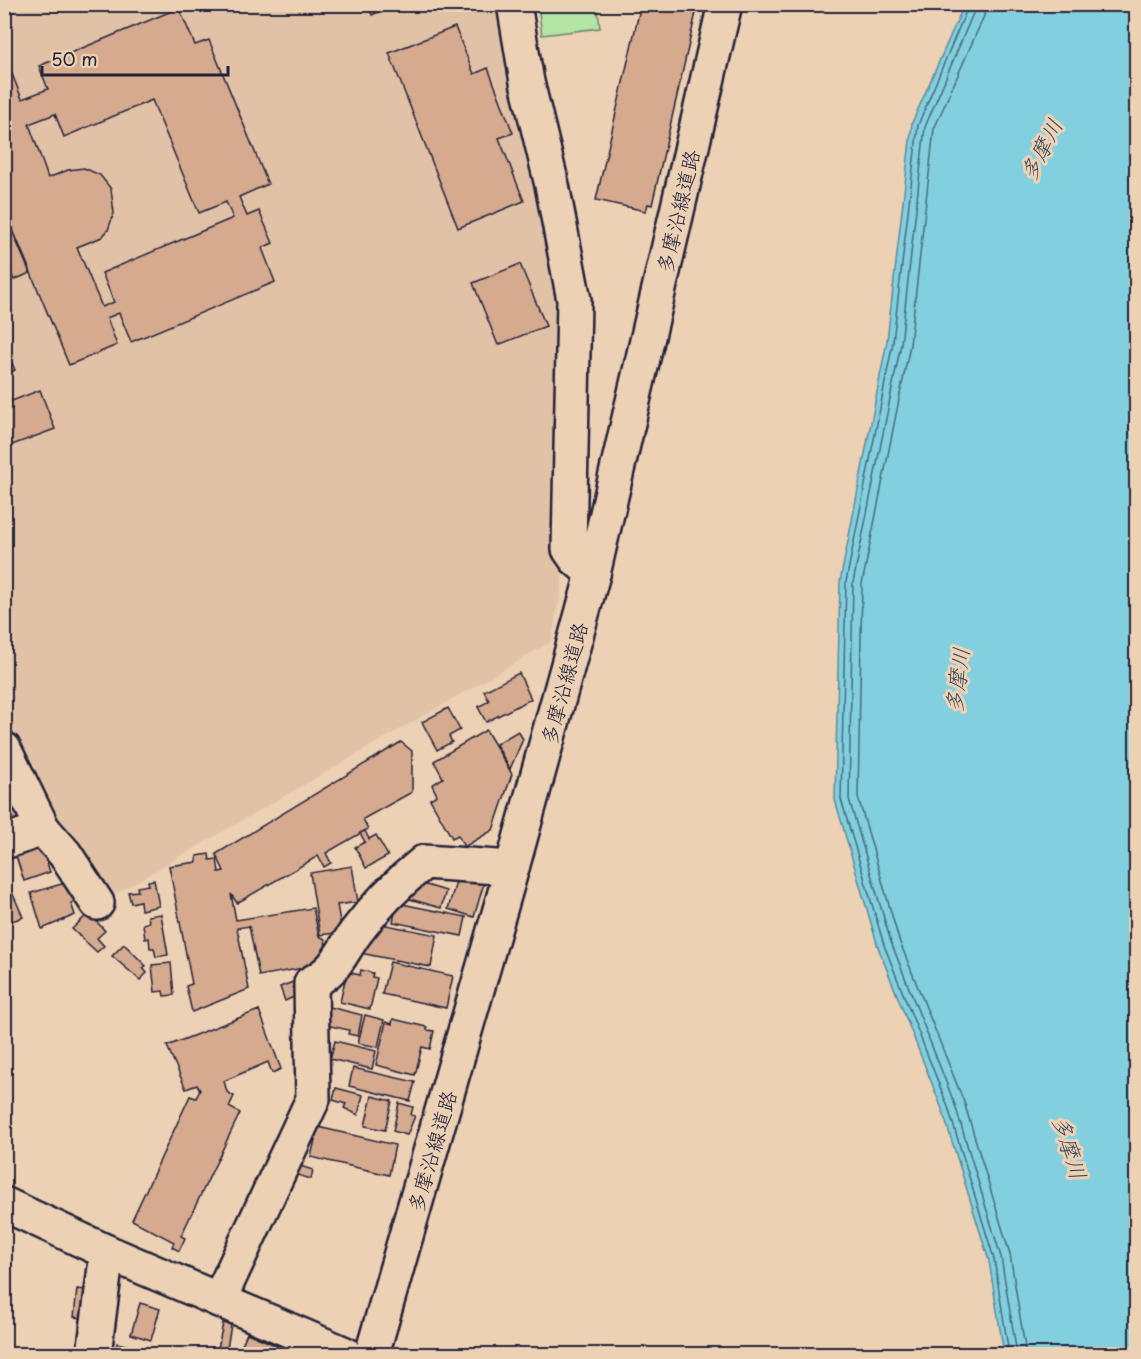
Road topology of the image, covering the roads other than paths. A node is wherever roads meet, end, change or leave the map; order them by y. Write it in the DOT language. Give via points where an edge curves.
graph roads {
  1 [pos="514,4"];
  2 [pos="725,4"];
  3 [pos="593,574"];
  4 [pos="4,749"];
  5 [pos="43,829"];
  6 [pos="4,842"];
  7 [pos="513,868"];
  8 [pos="98,903"];
  9 [pos="4,1203"];
  10 [pos="107,1252"];
  11 [pos="219,1300"];
  12 [pos="94,1354"];
  13 [pos="345,1354"];
  14 [pos="372,1354"];
  1 -- 3 [label="street" via="526,82 552,185 574,300 569,549"];
  2 -- 3 [label="street, 多摩沿線道路"];
  3 -- 7 [label="street, 多摩沿線道路"];
  4 -- 5 [label="street"];
  5 -- 6 [label="street"];
  5 -- 8 [label="street"];
  7 -- 11 [label="street" via="424,862 396,884 356,932 328,975 311,983 313,1099"];
  7 -- 14 [label="street, 多摩沿線道路"];
  9 -- 10 [label="street"];
  10 -- 11 [label="street"];
  10 -- 12 [label="street"];
  11 -- 13 [label="street"];
}
